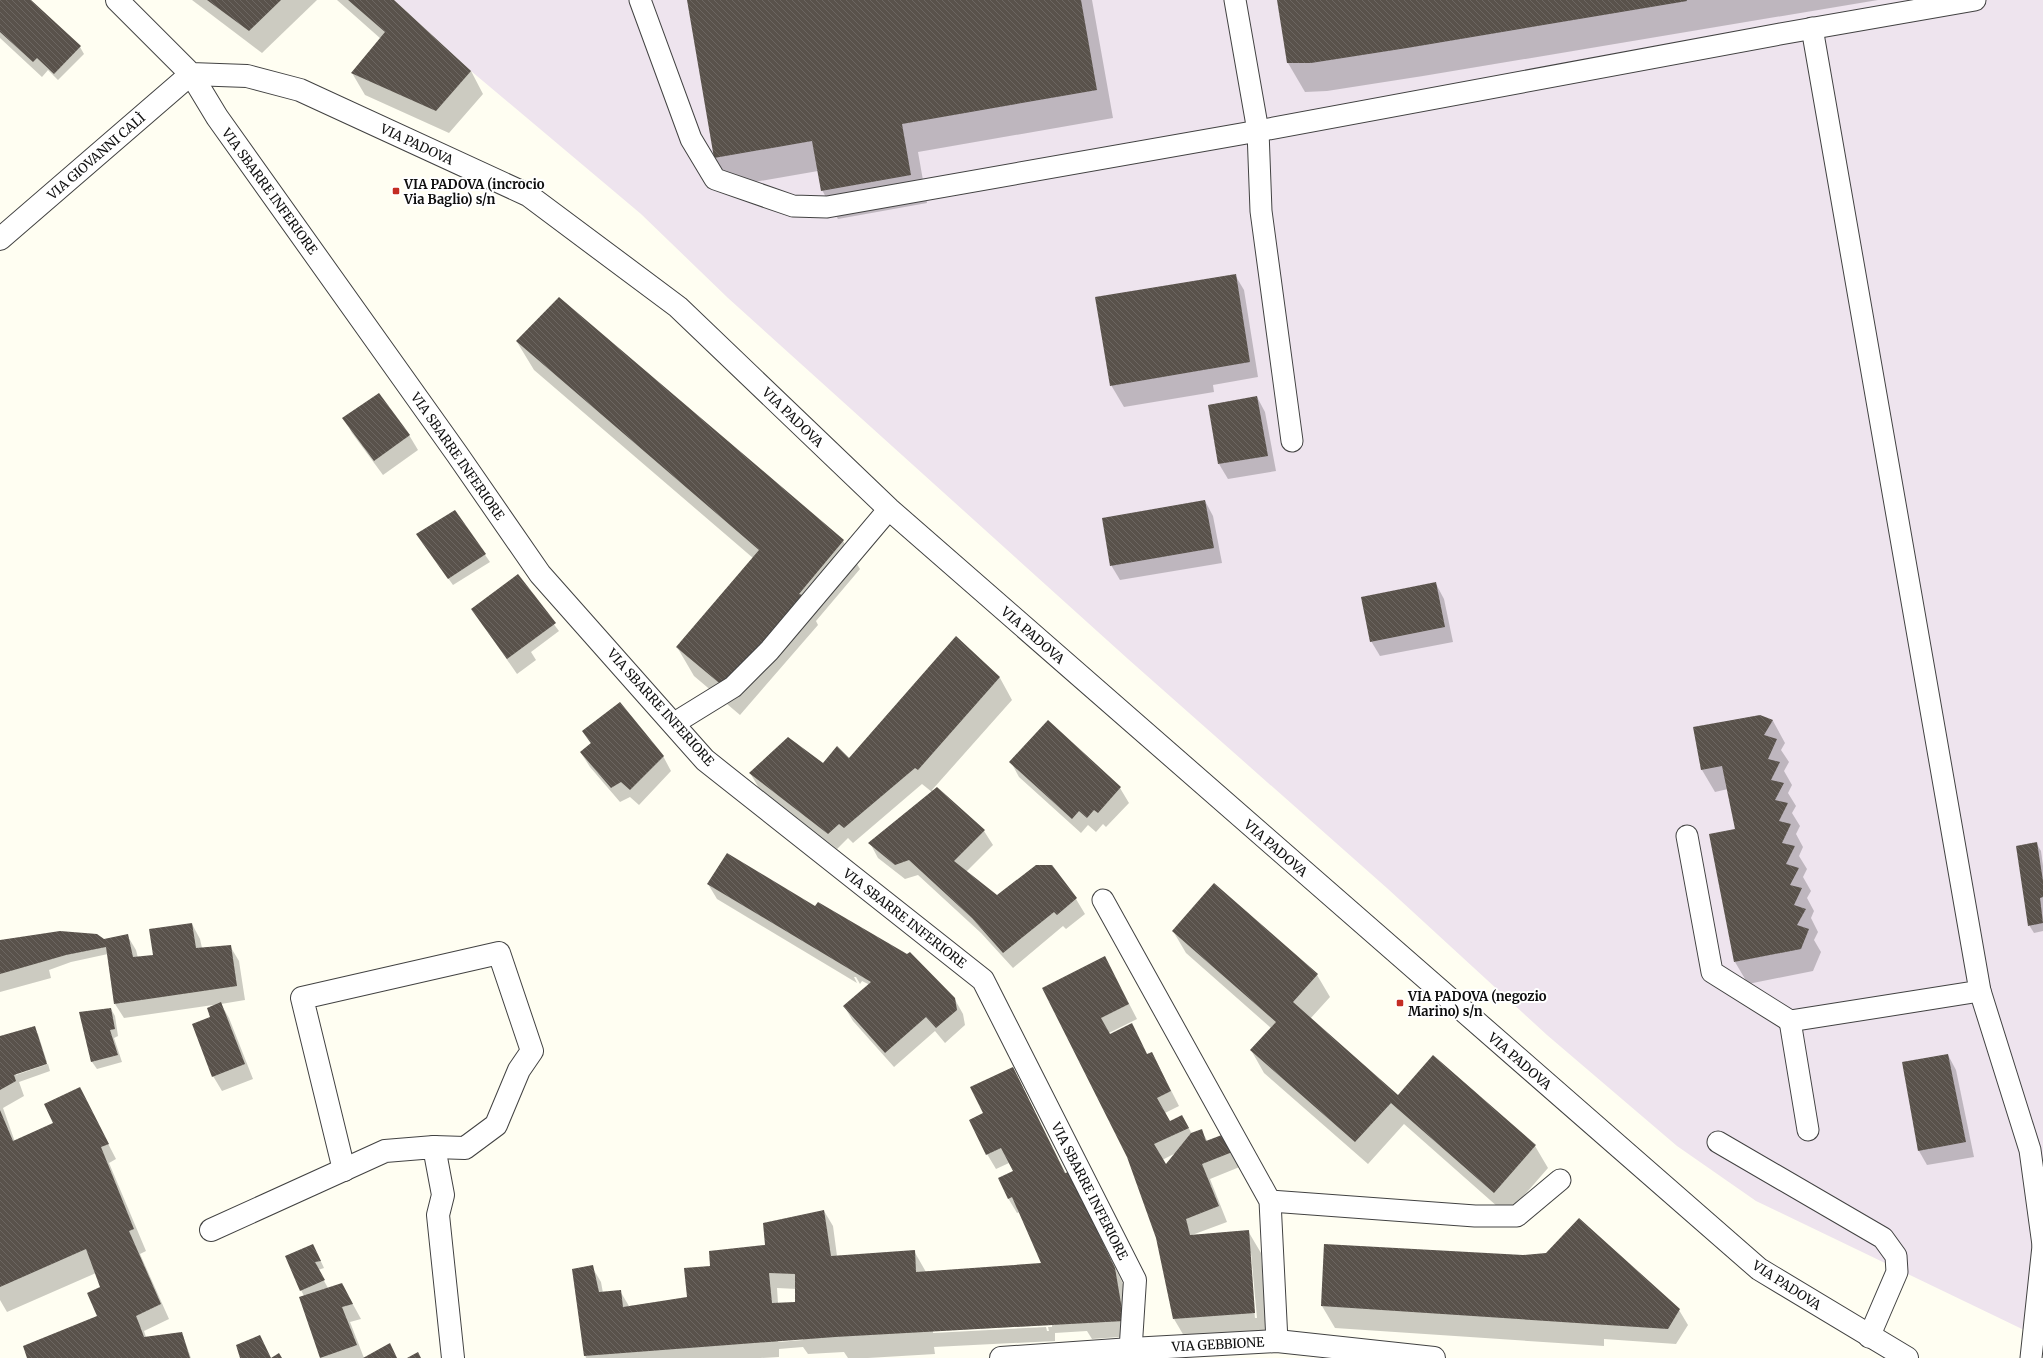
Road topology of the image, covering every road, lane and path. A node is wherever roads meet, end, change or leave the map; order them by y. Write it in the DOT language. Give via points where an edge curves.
graph roads {
  1 [pos="117,0"];
  2 [pos="640,0"];
  3 [pos="1235,0"];
  4 [pos="1975,0"];
  5 [pos="1812,28"];
  6 [pos="191,74"];
  7 [pos="1258,131"];
  8 [pos="0,239"];
  9 [pos="1292,441"];
  10 [pos="889,509"];
  11 [pos="673,724"];
  12 [pos="1688,836"];
  13 [pos="1103,900"];
  14 [pos="1980,991"];
  15 [pos="1790,1021"];
  16 [pos="1808,1130"];
  17 [pos="1718,1142"];
  18 [pos="434,1147"];
  19 [pos="344,1170"];
  20 [pos="1560,1180"];
  21 [pos="1270,1200"];
  22 [pos="211,1230"];
  23 [pos="2043,1245"];
  24 [pos="1869,1337"];
  25 [pos="1277,1342"];
  26 [pos="1130,1353"];
  27 [pos="453,1358"];
  28 [pos="1001,1358"];
  29 [pos="1434,1358"];
  30 [pos="1907,1358"];
  31 [pos="2031,1358"];
  1 -- 6 [label="street"];
  2 -- 7 [label="lane" via="691,138 715,179 793,206 827,207"];
  3 -- 7 [label="lane"];
  4 -- 5 [label="lane"];
  5 -- 7 [label="lane"];
  5 -- 14 [label="lane"];
  6 -- 8 [label="street, VIA GIOVANNI CALÌ"];
  6 -- 10 [label="street, VIA PADOVA" via="247,76 300,90 528,196 678,307"];
  6 -- 11 [label="street, VIA SBARRE INFERIORE" via="217,117 444,434 540,574"];
  7 -- 9 [label="lane" via="1261,211"];
  10 -- 11 [label="lane" via="769,651 733,687"];
  10 -- 24 [label="street, VIA PADOVA" via="1759,1269"];
  11 -- 26 [label="street, VIA SBARRE INFERIORE" via="705,760 983,980 1136,1280"];
  12 -- 15 [label="lane" via="1712,972"];
  13 -- 21 [label="lane"];
  14 -- 15 [label="lane"];
  14 -- 23 [label="lane" via="2030,1150"];
  15 -- 16 [label="lane"];
  17 -- 24 [label="lane" via="1883,1238 1896,1256 1896,1272"];
  18 -- 19 [label="street" via="385,1151"];
  18 -- 19 [label="street" via="465,1148 496,1125 519,1070 532,1051 499,953 302,998"];
  18 -- 27 [label="street" via="444,1195 438,1215"];
  19 -- 22 [label="street"];
  20 -- 21 [label="lane" via="1518,1216 1475,1216"];
  21 -- 25 [label="lane"];
  23 -- 31 [label="lane"];
  24 -- 30 [label="street, VIA PADOVA"];
  25 -- 26 [label="street, VIA GEBBIONE"];
  25 -- 29 [label="street, VIA GEBBIONE"];
  26 -- 28 [label="street, VIA GEBBIONE"];
}
